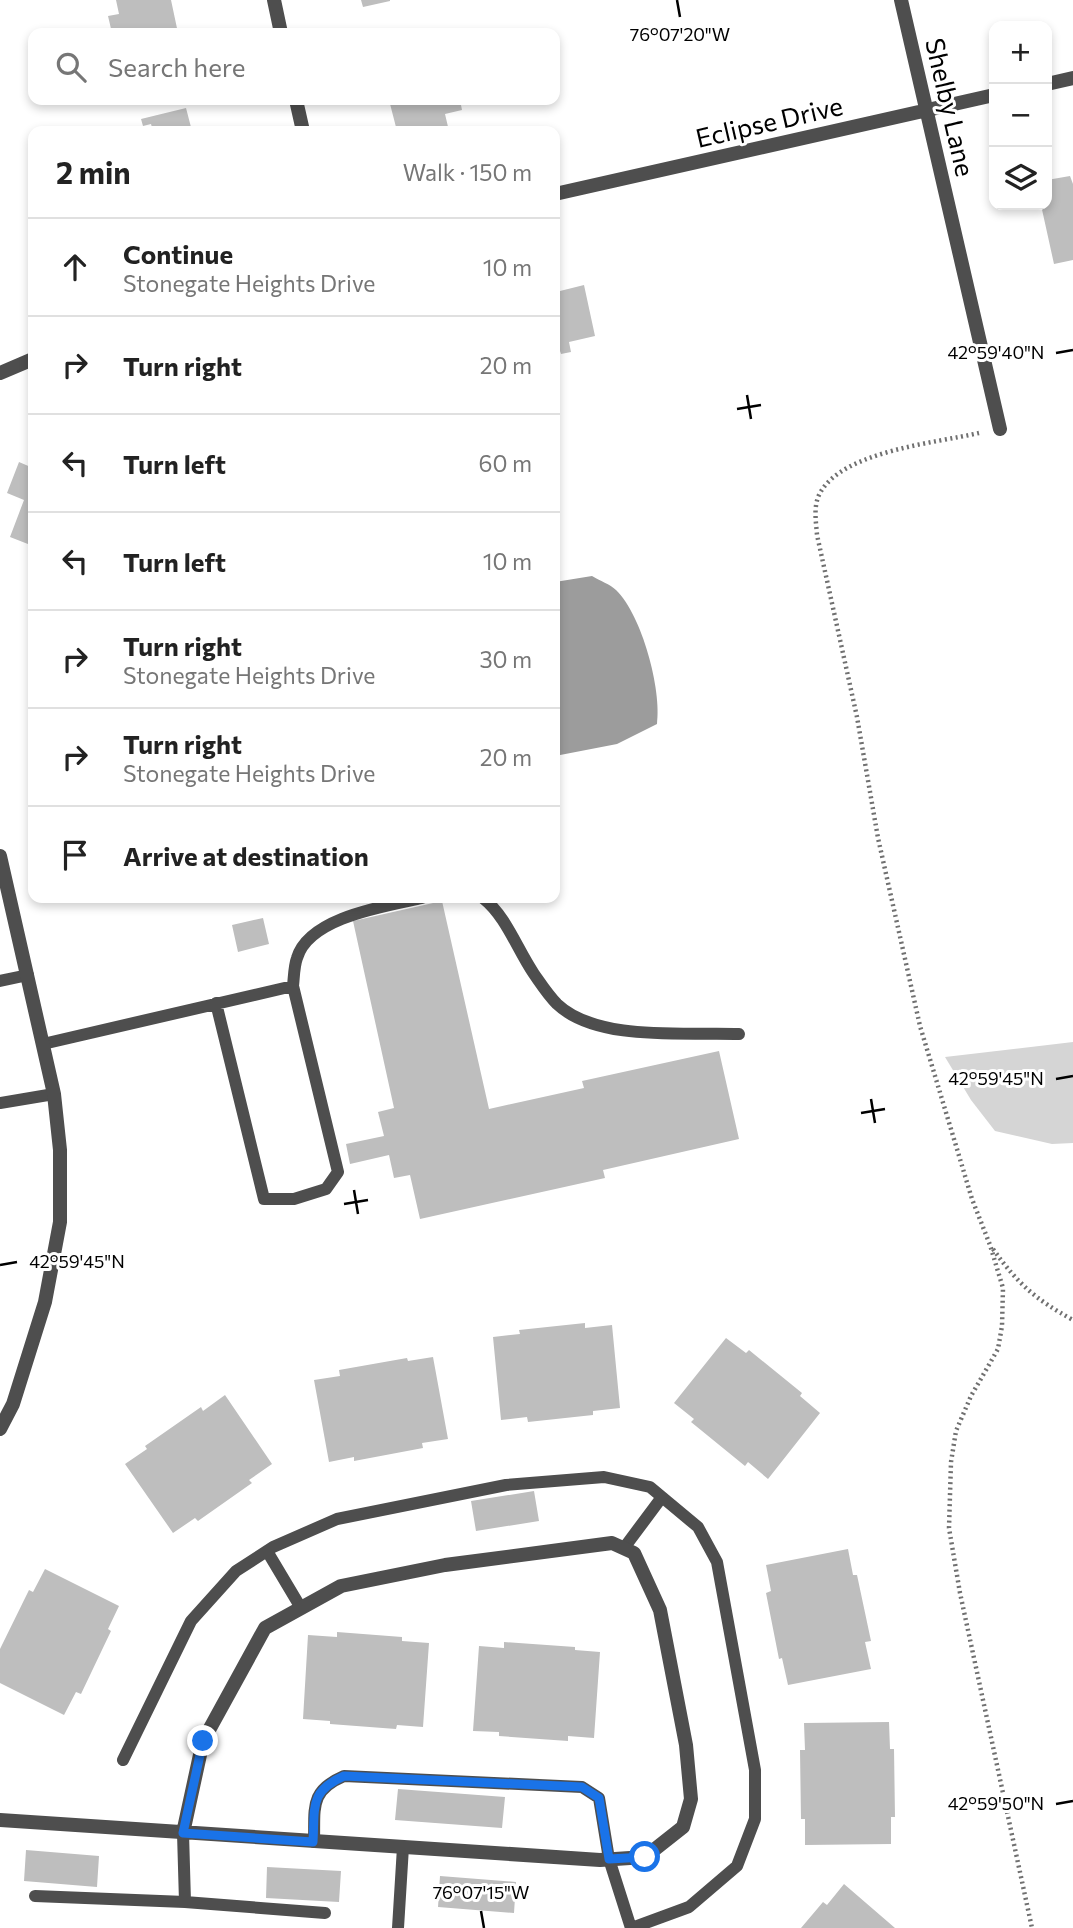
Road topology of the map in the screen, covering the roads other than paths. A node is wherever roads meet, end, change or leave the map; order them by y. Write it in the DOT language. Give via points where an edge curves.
graph roads {
  1 [pos="274,0"];
  2 [pos="901,0"];
  3 [pos="280,28"];
  4 [pos="1073,78"];
  5 [pos="1052,83"];
  6 [pos="989,96"];
  7 [pos="297,105"];
  8 [pos="927,110"];
  9 [pos="302,126"];
  10 [pos="560,193"];
  11 [pos="28,361"];
  12 [pos="0,373"];
  13 [pos="1000,429"];
  14 [pos="0,856"];
  15 [pos="400,903"];
  16 [pos="489,903"];
  17 [pos="28,975"];
  18 [pos="0,981"];
  19 [pos="293,985"];
  20 [pos="216,1003"];
  21 [pos="739,1034"];
  22 [pos="43,1044"];
  23 [pos="54,1094"];
  24 [pos="0,1103"];
  25 [pos="0,1429"];
  26 [pos="662,1497"];
  27 [pos="624,1548"];
  28 [pos="267,1551"];
  29 [pos="302,1608"];
  30 [pos="123,1760"];
  31 [pos="0,1820"];
  32 [pos="183,1833"];
  33 [pos="313,1842"];
  34 [pos="404,1847"];
  35 [pos="609,1859"];
  36 [pos="35,1896"];
  37 [pos="185,1902"];
  38 [pos="325,1913"];
  39 [pos="398,1928"];
  40 [pos="632,1928"];
  1 -- 3 [label="street"];
  2 -- 8 [label="street, Shelby Lane"];
  4 -- 5 [label="street"];
  6 -- 8 [label="street, Eclipse Drive"];
  7 -- 9 [label="street"];
  8 -- 10 [label="street, Eclipse Drive"];
  8 -- 13 [label="street, Shelby Lane"];
  11 -- 12 [label="street"];
  14 -- 17 [label="street"];
  15 -- 19 [label="lane" via="330,924 308,939 297,957"];
  16 -- 21 [label="lane" via="557,1004 587,1024 612,1030"];
  17 -- 18 [label="lane"];
  17 -- 22 [label="street"];
  19 -- 20 [label="lane"];
  19 -- 20 [label="lane" via="338,1172 326,1189 294,1199 264,1199"];
  20 -- 22 [label="lane"];
  22 -- 23 [label="street"];
  23 -- 24 [label="lane"];
  23 -- 25 [label="street" via="60,1222 45,1302 13,1404"];
  26 -- 27 [label="lane"];
  26 -- 28 [label="lane" via="650,1487 604,1477 506,1485 337,1519"];
  26 -- 40 [label="lane" via="698,1527 717,1562 755,1770 755,1819 737,1866 689,1906"];
  27 -- 29 [label="street" via="612,1543 445,1565 341,1586"];
  27 -- 35 [label="street" via="634,1552 660,1610 686,1745 691,1800 683,1827 645,1857"];
  28 -- 29 [label="lane"];
  28 -- 30 [label="lane" via="236,1571 191,1621"];
  29 -- 32 [label="street" via="265,1628 203,1741"];
  31 -- 32 [label="street"];
  32 -- 33 [label="street"];
  32 -- 37 [label="lane"];
  33 -- 34 [label="street"];
  33 -- 35 [label="lane" via="316,1799 328,1783 344,1776 582,1787 599,1798"];
  34 -- 35 [label="street"];
  34 -- 39 [label="lane"];
  35 -- 40 [label="lane"];
  36 -- 37 [label="lane"];
  37 -- 38 [label="lane"];
}
